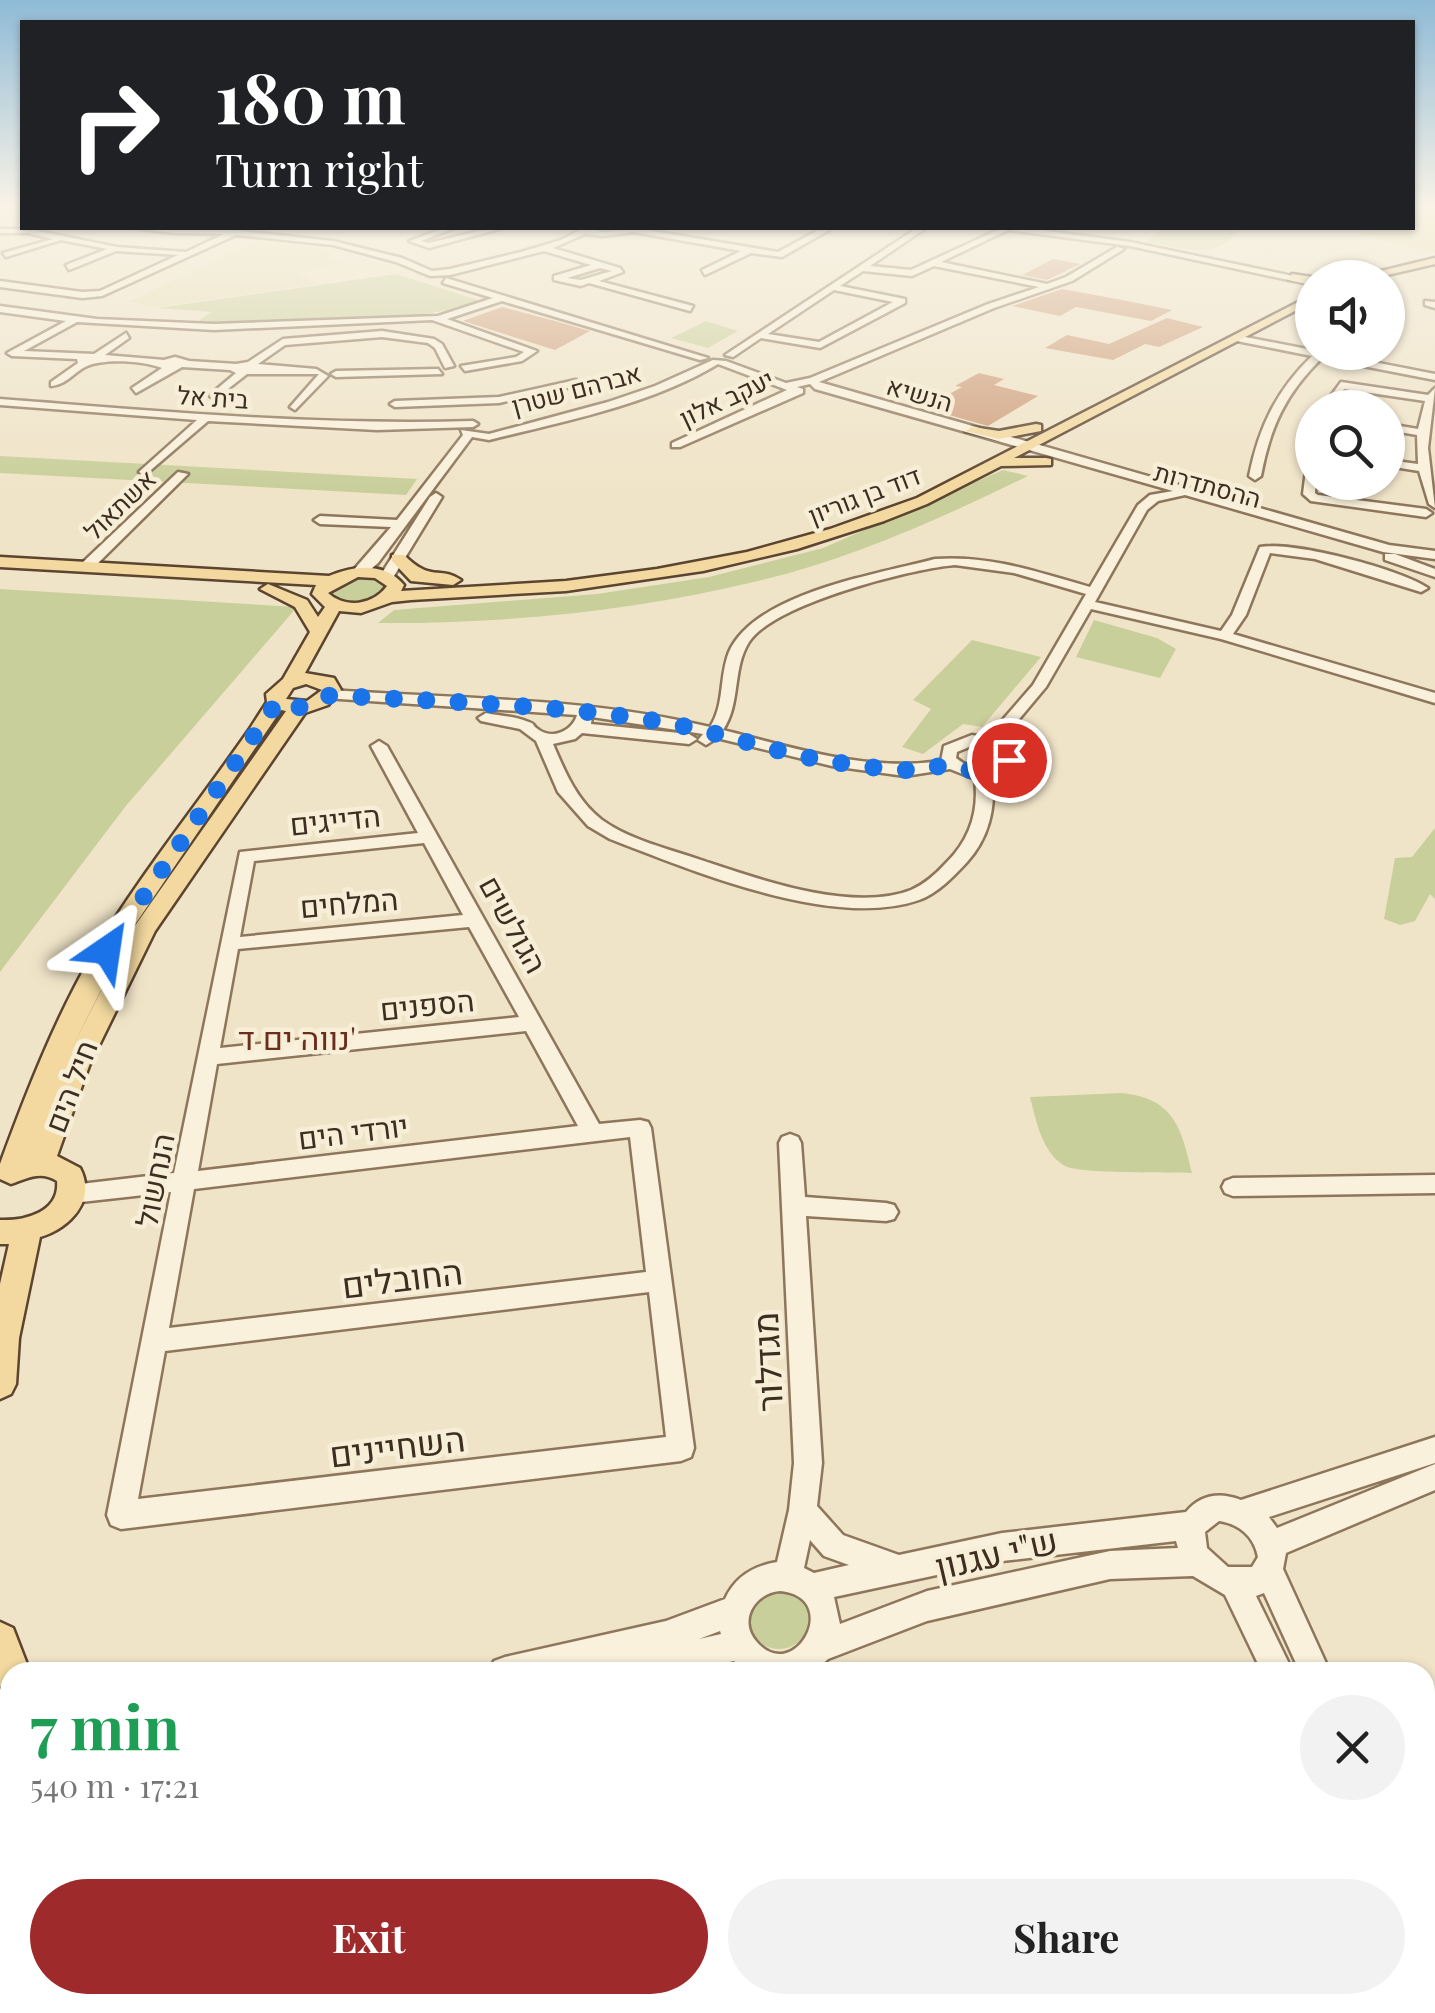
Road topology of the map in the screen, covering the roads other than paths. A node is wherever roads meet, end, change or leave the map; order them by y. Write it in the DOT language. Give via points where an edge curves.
graph roads {
  1 [pos="504,299"];
  2 [pos="658,299"];
  3 [pos="802,299"];
  4 [pos="817,299"];
  5 [pos="896,299"];
  6 [pos="1014,299"];
  7 [pos="1285,299"];
  8 [pos="1295,307"];
  9 [pos="690,308"];
  10 [pos="0,309"];
  11 [pos="444,319"];
  12 [pos="74,320"];
  13 [pos="758,335"];
  14 [pos="126,336"];
  15 [pos="1235,338"];
  16 [pos="190,350"];
  17 [pos="1295,350"];
  18 [pos="12,353"];
  19 [pos="100,357"];
  20 [pos="340,358"];
  21 [pos="717,358"];
  22 [pos="0,359"];
  23 [pos="84,360"];
  24 [pos="174,364"];
  25 [pos="247,368"];
  26 [pos="444,369"];
  27 [pos="1301,370"];
  28 [pos="1398,370"];
  29 [pos="327,373"];
  30 [pos="1435,377"];
  31 [pos="576,383"];
  32 [pos="56,384"];
  33 [pos="794,385"];
  34 [pos="464,386"];
  35 [pos="814,386"];
  36 [pos="136,390"];
  37 [pos="1337,390"];
  38 [pos="1392,390"];
  39 [pos="1405,391"];
  40 [pos="1433,394"];
  41 [pos="215,396"];
  42 [pos="0,401"];
  43 [pos="471,402"];
  44 [pos="395,404"];
  45 [pos="295,407"];
  46 [pos="204,419"];
  47 [pos="484,427"];
  48 [pos="1405,429"];
  49 [pos="1424,432"];
  50 [pos="1039,433"];
  51 [pos="483,437"];
  52 [pos="973,440"];
  53 [pos="676,445"];
  54 [pos="1013,447"];
  55 [pos="1048,458"];
  56 [pos="991,465"];
  57 [pos="1405,466"];
  58 [pos="1421,468"];
  59 [pos="145,472"];
  60 [pos="182,474"];
  61 [pos="1255,476"];
  62 [pos="1190,494"];
  63 [pos="1163,496"];
  64 [pos="1374,500"];
  65 [pos="1432,502"];
  66 [pos="320,520"];
  67 [pos="401,524"];
  68 [pos="1426,529"];
  69 [pos="1420,554"];
  70 [pos="398,558"];
  71 [pos="373,560"];
  72 [pos="0,562"];
  73 [pos="86,567"];
  74 [pos="0,573"];
  75 [pos="358,573"];
  76 [pos="1435,573"];
  77 [pos="288,578"];
  78 [pos="478,581"];
  79 [pos="391,586"];
  80 [pos="1421,588"];
  81 [pos="268,589"];
  82 [pos="328,593"];
  83 [pos="1093,599"];
  84 [pos="354,607"];
  85 [pos="319,632"];
  86 [pos="1225,636"];
  87 [pos="325,687"];
  88 [pos="289,697"];
  89 [pos="1435,698"];
  90 [pos="390,699"];
  91 [pos="539,710"];
  92 [pos="525,725"];
  93 [pos="577,726"];
  94 [pos="709,736"];
  95 [pos="543,738"];
  96 [pos="991,743"];
  97 [pos="379,746"];
  98 [pos="952,764"];
  99 [pos="983,774"];
  100 [pos="564,788"];
  101 [pos="429,837"];
  102 [pos="246,856"];
  103 [pos="475,920"];
  104 [pos="229,944"];
  105 [pos="532,1023"];
  106 [pos="208,1056"];
  107 [pos="593,1134"];
  108 [pos="790,1143"];
  109 [pos="40,1164"];
  110 [pos="5,1177"];
  111 [pos="184,1181"];
  112 [pos="1435,1184"];
  113 [pos="1233,1187"];
  114 [pos="72,1194"];
  115 [pos="794,1206"];
  116 [pos="886,1212"];
  117 [pos="14,1232"];
  118 [pos="658,1282"];
  119 [pos="154,1341"];
  120 [pos="0,1384"];
  121 [pos="1435,1450"];
  122 [pos="1435,1477"];
  123 [pos="803,1510"];
  124 [pos="1242,1512"];
  125 [pos="121,1515"];
  126 [pos="1192,1525"];
  127 [pos="1270,1558"];
  128 [pos="1198,1561"];
  129 [pos="904,1570"];
  130 [pos="799,1582"];
  131 [pos="1236,1585"];
  132 [pos="736,1610"];
  133 [pos="741,1645"];
  134 [pos="818,1648"];
  135 [pos="550,1662"];
  136 [pos="659,1662"];
  137 [pos="762,1662"];
  138 [pos="800,1662"];
  139 [pos="1273,1662"];
  140 [pos="1311,1662"];
  1 -- 11 [label="street"];
  1 -- 21 [label="street"];
  2 -- 9 [label="street"];
  3 -- 21 [label="street"];
  4 -- 13 [label="street"];
  5 -- 13 [label="street" via="902,300 820,345"];
  6 -- 35 [label="street"];
  7 -- 50 [label="main road, דוד בן גוריון"];
  8 -- 15 [label="main road, דוד בן גוריון"];
  10 -- 12 [label="street"];
  11 -- 12 [label="street" via="244,328"];
  11 -- 26 [label="street" via="532,351 454,375"];
  12 -- 18 [label="street"];
  13 -- 21 [label="street"];
  14 -- 19 [label="street"];
  15 -- 17 [label="street"];
  15 -- 50 [label="main road, דוד בן גוריון"];
  16 -- 24 [label="street"];
  18 -- 22 [label="street"];
  18 -- 23 [label="street"];
  19 -- 23 [label="street"];
  19 -- 24 [label="street"];
  20 -- 29 [label="street"];
  21 -- 33 [label="street"];
  21 -- 47 [label="street, אברהם שטרן" via="630,398"];
  23 -- 32 [label="street"];
  24 -- 25 [label="street"];
  24 -- 36 [label="street"];
  25 -- 26 [label="street" via="283,342 382,334 431,340"];
  25 -- 29 [label="street"];
  25 -- 41 [label="street"];
  26 -- 29 [label="street"];
  27 -- 61 [label="street" via="1264,428"];
  28 -- 30 [label="street"];
  29 -- 45 [label="street"];
  31 -- 43 [label="street"];
  33 -- 35 [label="street"];
  33 -- 53 [label="street, יעקב אלון"];
  34 -- 43 [label="street"];
  35 -- 52 [label="street, הנשיא"];
  37 -- 38 [label="street"];
  39 -- 40 [label="street"];
  40 -- 49 [label="street"];
  42 -- 46 [label="street, בית אל"];
  43 -- 44 [label="street"];
  46 -- 47 [label="street, בית אל"];
  46 -- 59 [label="street, אשתאול"];
  47 -- 51 [label="street, בית אל"];
  47 -- 51 [label="street, אברהם שטרן"];
  47 -- 67 [label="street" via="441,466"];
  48 -- 49 [label="street"];
  49 -- 58 [label="street"];
  50 -- 52 [label="main road"];
  50 -- 54 [label="main road, דוד בן גוריון"];
  50 -- 55 [label="main road"];
  51 -- 70 [label="street, אברהם שטרן" via="462,457"];
  52 -- 54 [label="street, הנשיא"];
  54 -- 55 [label="street, ההסתדרות"];
  54 -- 56 [label="main road, דוד בן גוריון"];
  54 -- 78 [label="main road, דוד בן גוריון" via="877,506 766,542 604,570"];
  55 -- 56 [label="main road"];
  55 -- 62 [label="street, ההסתדרות"];
  55 -- 63 [label="street, ההסתדרות"];
  56 -- 79 [label="main road, דוד בן גוריון" via="871,522 752,558 566,586"];
  57 -- 58 [label="street"];
  58 -- 65 [label="street"];
  60 -- 73 [label="street, אשתאול"];
  62 -- 63 [label="street"];
  62 -- 69 [label="street, ההסתדרות"];
  63 -- 69 [label="street, ההסתדרות"];
  63 -- 83 [label="street" via="1142,508"];
  64 -- 65 [label="street"];
  65 -- 68 [label="street"];
  66 -- 67 [label="street"];
  67 -- 71 [label="street"];
  69 -- 76 [label="street"];
  70 -- 78 [label="main road" via="418,576"];
  70 -- 79 [label="street, אברהם שטרן"];
  71 -- 75 [label="street"];
  71 -- 77 [label="main road"];
  72 -- 73 [label="main road"];
  73 -- 77 [label="main road"];
  74 -- 81 [label="main road"];
  75 -- 79 [label="main road"];
  75 -- 82 [label="main road"];
  77 -- 82 [label="main road"];
  78 -- 79 [label="main road, דוד בן גוריון"];
  79 -- 84 [label="main road"];
  80 -- 86 [label="street" via="1271,548 1264,550"];
  81 -- 82 [label="main road"];
  81 -- 85 [label="main road" via="300,604"];
  82 -- 84 [label="main road"];
  82 -- 85 [label="main road, חיל הים"];
  83 -- 86 [label="street"];
  83 -- 94 [label="street" via="1008,569 958,561 793,605 740,644 729,708"];
  83 -- 96 [label="street" via="1034,695"];
  84 -- 87 [label="main road" via="321,658"];
  85 -- 88 [label="main road, חיל הים"];
  86 -- 89 [label="street"];
  87 -- 88 [label="main road"];
  87 -- 88 [label="main road" via="321,702"];
  87 -- 90 [label="street"];
  88 -- 109 [label="main road, חיל הים" via="136,944 76,1066"];
  88 -- 110 [label="main road, חיל הים" via="161,867 95,972"];
  90 -- 91 [label="street"];
  90 -- 92 [label="street"];
  91 -- 92 [label="street"];
  91 -- 93 [label="street" via="567,707"];
  92 -- 95 [label="street"];
  93 -- 94 [label="street"];
  93 -- 94 [label="street"];
  93 -- 95 [label="street"];
  93 -- 100 [label="street"];
  94 -- 98 [label="street" via="824,760 917,770"];
  95 -- 100 [label="street"];
  96 -- 98 [label="street" via="955,744 948,754"];
  96 -- 99 [label="street" via="1009,760 998,772"];
  97 -- 101 [label="street, הגולשים"];
  98 -- 99 [label="street"];
  99 -- 100 [label="street" via="987,800 966,854 915,896 864,902 798,894 657,850 594,822"];
  101 -- 102 [label="street, הדייגים"];
  101 -- 103 [label="street, הגולשים"];
  102 -- 104 [label="street, הנחשול"];
  103 -- 104 [label="street, המלחים"];
  103 -- 105 [label="street, הגולשים"];
  104 -- 106 [label="street, הנחשול"];
  105 -- 106 [label="street, הספנים"];
  105 -- 107 [label="street, הגולשים"];
  106 -- 111 [label="street, הנחשול"];
  107 -- 111 [label="street, יורדי הים"];
  107 -- 118 [label="street, יורדי הים" via="640,1128"];
  108 -- 115 [label="street, מגדלור"];
  109 -- 110 [label="main road"];
  109 -- 114 [label="main road" via="63,1169"];
  111 -- 114 [label="street, יורדי הים"];
  111 -- 119 [label="street, הנחשול"];
  112 -- 113 [label="street"];
  114 -- 117 [label="main road" via="56,1217"];
  115 -- 116 [label="street"];
  115 -- 123 [label="street, מגדלור" via="808,1463"];
  117 -- 120 [label="main road"];
  118 -- 119 [label="street, החובלים"];
  118 -- 125 [label="street, השחיינים" via="681,1448"];
  119 -- 125 [label="street, הנחשול"];
  121 -- 124 [label="street"];
  122 -- 127 [label="street"];
  123 -- 129 [label="street" via="834,1546"];
  123 -- 130 [label="street, מגדלור"];
  124 -- 126 [label="street" via="1217,1507"];
  124 -- 127 [label="street" via="1264,1532"];
  126 -- 128 [label="street"];
  126 -- 129 [label="street, ש\"י עגנון" via="1002,1546"];
  127 -- 131 [label="street" via="1262,1580"];
  127 -- 140 [label="street"];
  128 -- 131 [label="street"];
  128 -- 134 [label="street, ש\"י עגנון" via="1110,1565 945,1602"];
  129 -- 130 [label="street, ש\"י עגנון"];
  130 -- 132 [label="street" via="761,1578"];
  130 -- 134 [label="street" via="818,1598 825,1623"];
  131 -- 139 [label="street"];
  132 -- 133 [label="street"];
  132 -- 135 [label="street" via="666,1636"];
  133 -- 136 [label="street"];
  133 -- 137 [label="street"];
  134 -- 138 [label="street"];
}
